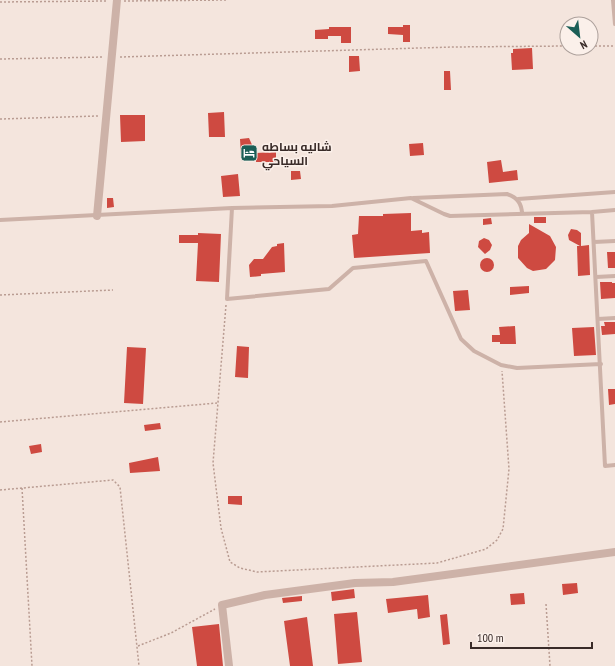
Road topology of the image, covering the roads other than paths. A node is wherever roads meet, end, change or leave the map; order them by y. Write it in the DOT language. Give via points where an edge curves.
graph roads {
  1 [pos="117,0"];
  2 [pos="613,0"];
  3 [pos="615,24"];
  4 [pos="615,192"];
  5 [pos="411,198"];
  6 [pos="518,199"];
  7 [pos="232,208"];
  8 [pos="615,210"];
  9 [pos="592,212"];
  10 [pos="522,214"];
  11 [pos="97,216"];
  12 [pos="0,220"];
  13 [pos="615,241"];
  14 [pos="594,242"];
  15 [pos="615,276"];
  16 [pos="596,277"];
  17 [pos="615,318"];
  18 [pos="598,319"];
  19 [pos="601,364"];
  20 [pos="615,465"];
  21 [pos="615,552"];
  22 [pos="229,666"];
  1 -- 11 [label="street"];
  2 -- 3 [label="lane"];
  4 -- 6 [label="lane"];
  5 -- 6 [label="lane" via="507,194"];
  5 -- 7 [label="lane" via="332,206"];
  5 -- 10 [label="lane" via="450,216"];
  6 -- 10 [label="lane"];
  7 -- 11 [label="lane"];
  7 -- 19 [label="lane" via="227,299 329,289 353,268 426,261 464,343 474,351 502,365 517,368"];
  8 -- 9 [label="lane"];
  9 -- 10 [label="lane"];
  9 -- 14 [label="lane"];
  11 -- 12 [label="lane"];
  13 -- 14 [label="lane"];
  14 -- 16 [label="lane"];
  15 -- 16 [label="lane"];
  16 -- 18 [label="lane"];
  17 -- 18 [label="lane"];
  18 -- 19 [label="lane"];
  19 -- 20 [label="lane" via="605,466"];
  21 -- 22 [label="street" via="393,582 355,583 264,595 222,605"];
}
